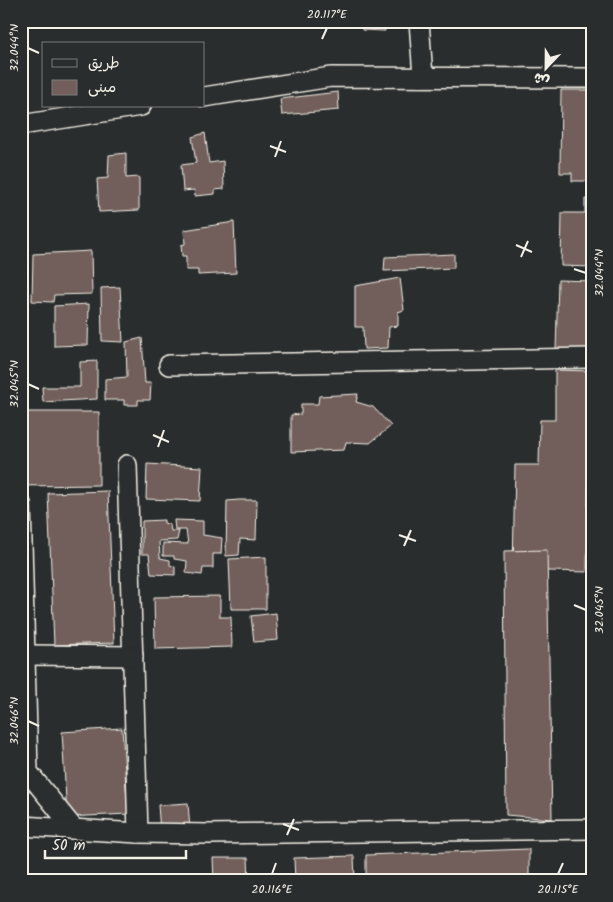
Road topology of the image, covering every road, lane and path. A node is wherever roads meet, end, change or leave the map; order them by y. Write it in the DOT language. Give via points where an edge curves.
graph roads {
  1 [pos="419,21"];
  2 [pos="423,77"];
  3 [pos="592,78"];
  4 [pos="205,97"];
  5 [pos="128,108"];
  6 [pos="21,125"];
  7 [pos="592,358"];
  8 [pos="169,364"];
  9 [pos="127,465"];
  10 [pos="21,504"];
  11 [pos="25,655"];
  12 [pos="132,656"];
  13 [pos="21,826"];
  14 [pos="74,829"];
  15 [pos="592,829"];
  16 [pos="138,833"];
  1 -- 2 [label="street"];
  2 -- 3 [label="street"];
  2 -- 4 [label="street" via="331,77"];
  5 -- 6 [label="street"];
  7 -- 8 [label="street"];
  9 -- 12 [label="street"];
  10 -- 11 [label="street"];
  11 -- 12 [label="street"];
  11 -- 14 [label="street" via="28,772"];
  12 -- 16 [label="street"];
  13 -- 14 [label="street"];
  14 -- 16 [label="street"];
  15 -- 16 [label="street"];
}
